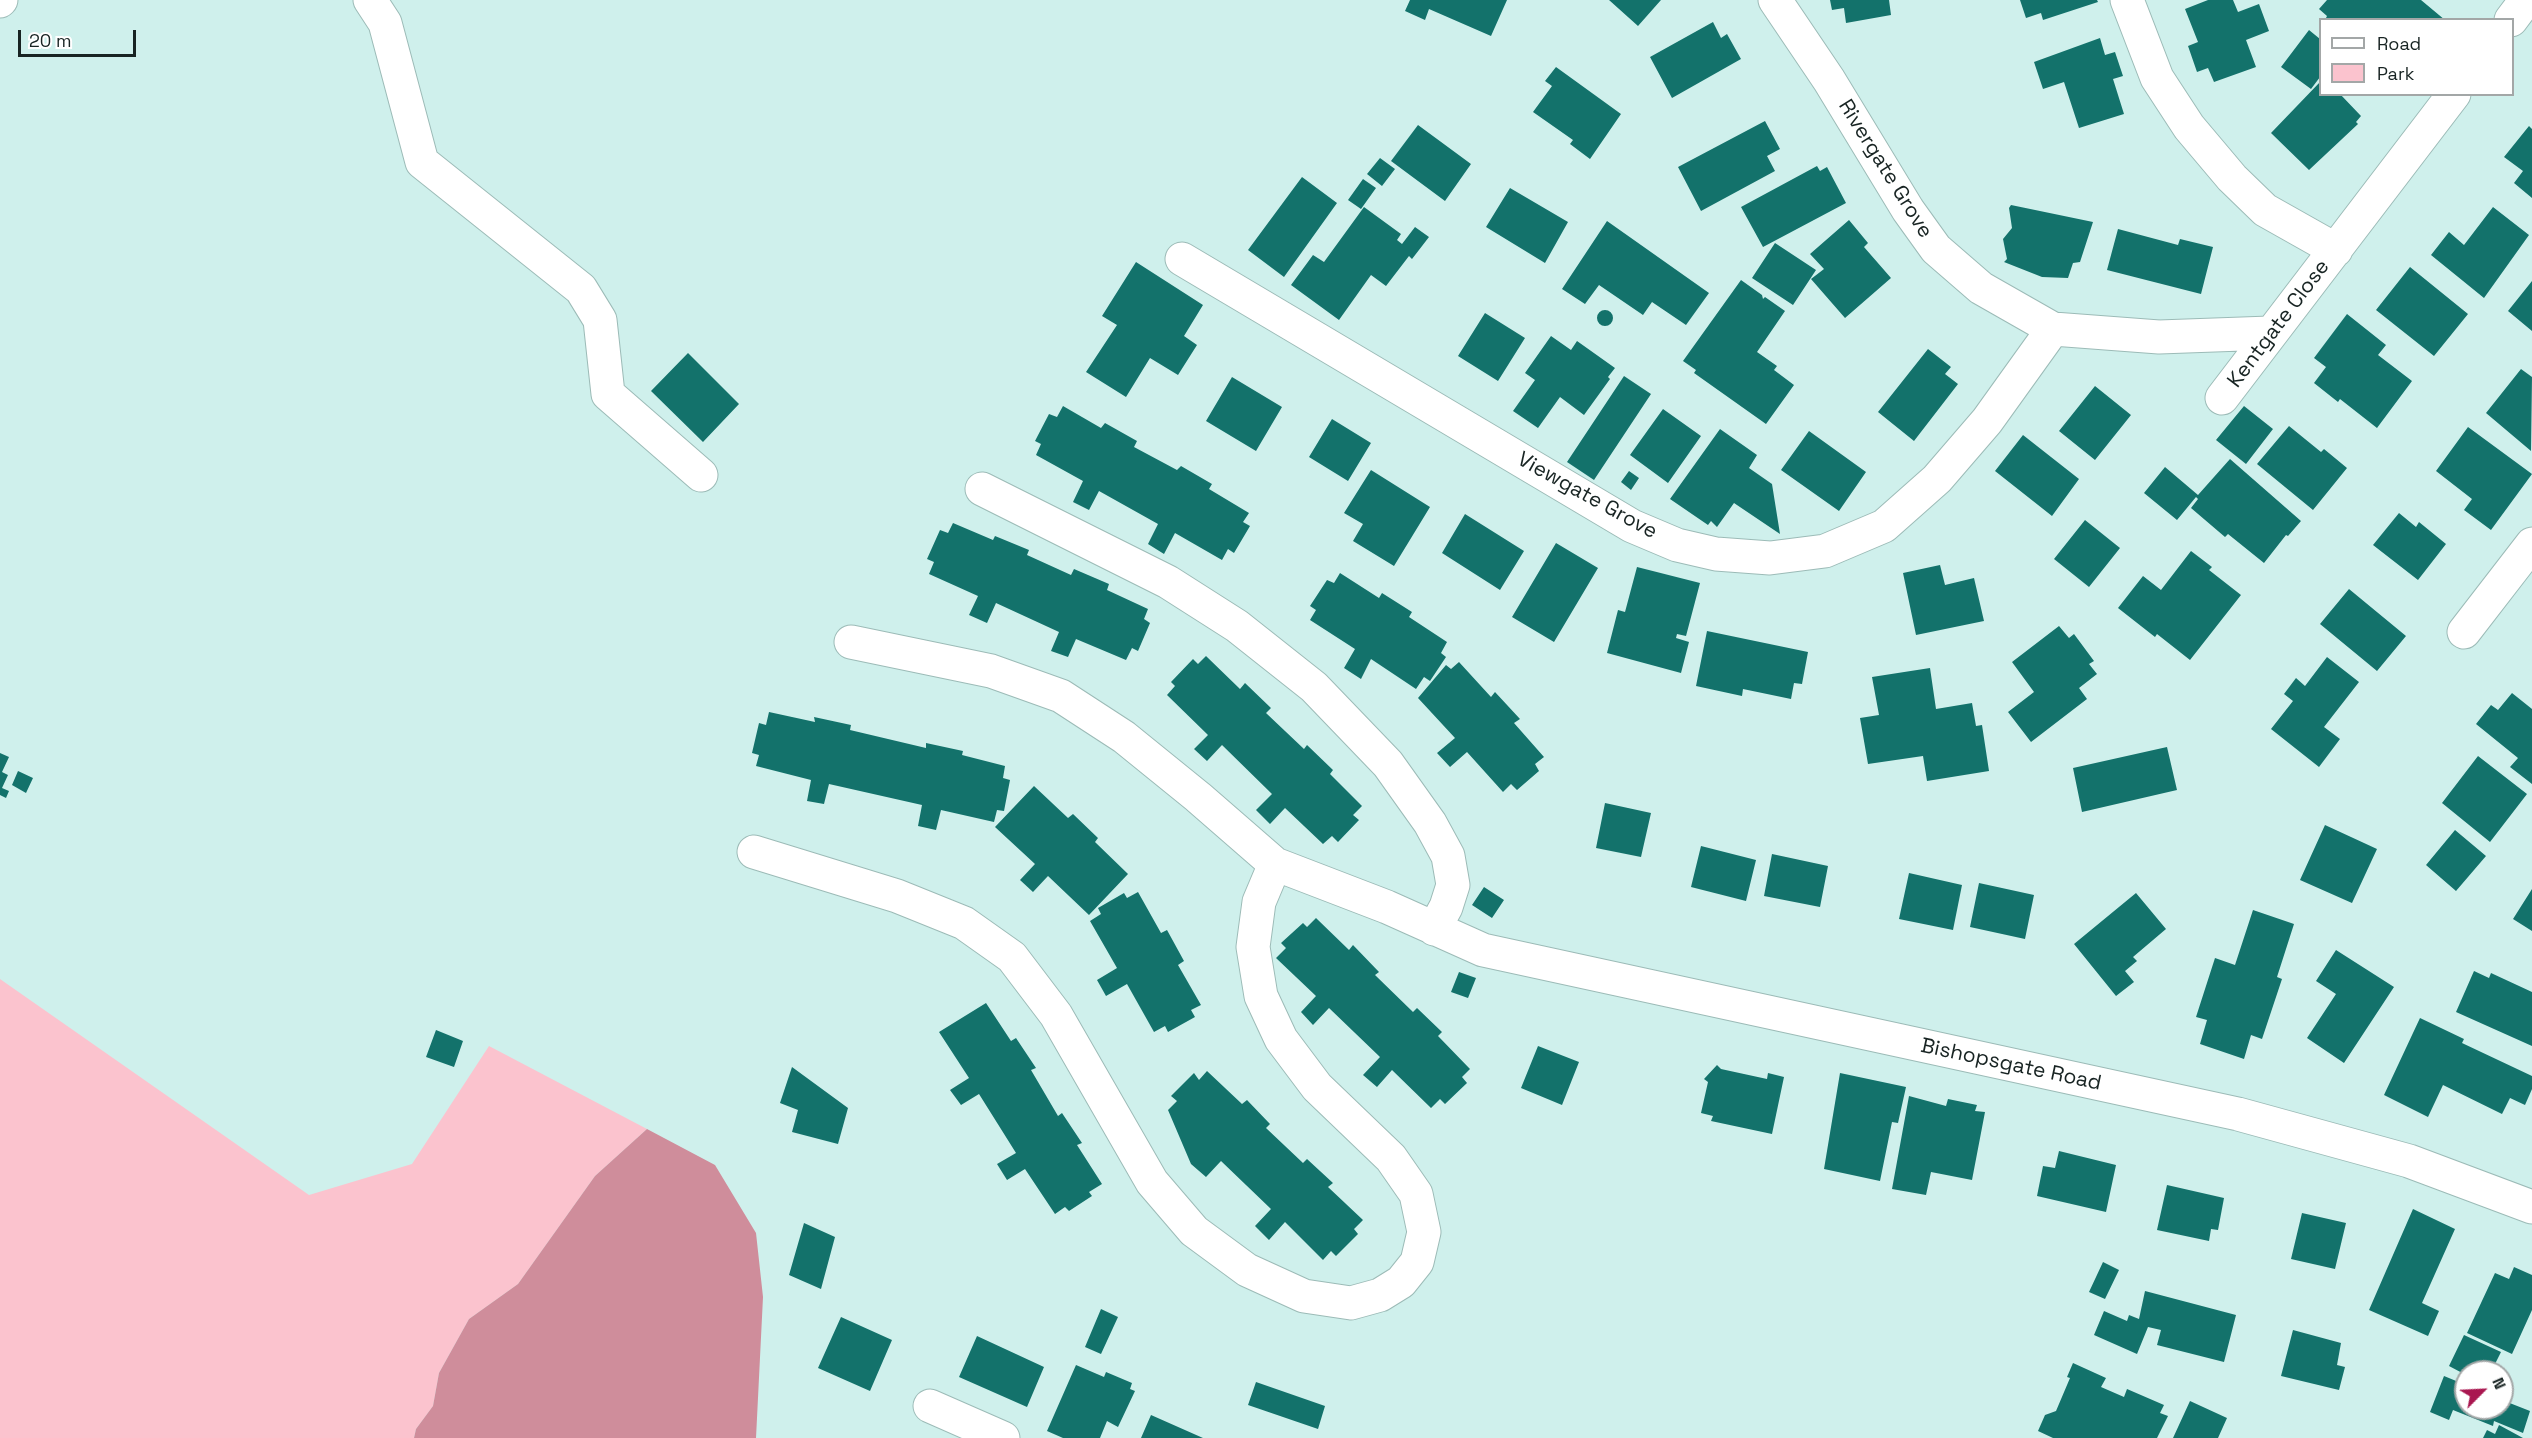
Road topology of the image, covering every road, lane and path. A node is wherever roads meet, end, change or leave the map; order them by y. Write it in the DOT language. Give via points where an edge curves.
graph roads {
  1 [pos="370,0"];
  2 [pos="1774,0"];
  3 [pos="2127,0"];
  4 [pos="2526,0"];
  5 [pos="2512,18"];
  6 [pos="2452,96"];
  7 [pos="2336,250"];
  8 [pos="1182,259"];
  9 [pos="2053,329"];
  10 [pos="2270,333"];
  11 [pos="2222,398"];
  12 [pos="701,475"];
  13 [pos="982,489"];
  14 [pos="2532,544"];
  15 [pos="2464,632"];
  16 [pos="851,642"];
  17 [pos="754,852"];
  18 [pos="1275,864"];
  19 [pos="1434,929"];
  20 [pos="2531,1205"];
  21 [pos="930,1406"];
  22 [pos="1003,1438"];
  1 -- 12 [label="street" via="385,23 422,162 581,289 600,320 608,394"];
  2 -- 9 [label="street, Rivergate Grove" via="1824,71 1936,249 1982,288"];
  3 -- 7 [label="street, Kentgate Close" via="2157,78 2189,127 2265,210"];
  4 -- 5 [label="street"];
  6 -- 7 [label="street, Kentgate Close"];
  7 -- 10 [label="street, Kentgate Close"];
  8 -- 9 [label="street, Viewgate Grove" via="1632,526 1677,544 1727,555 1770,558 1825,551 1884,526 1944,471 1987,421"];
  9 -- 10 [label="street, Rivergate Grove" via="2160,337"];
  10 -- 11 [label="street, Kentgate Close"];
  13 -- 19 [label="street" via="1168,582 1237,626 1314,687 1388,764 1430,822 1448,856 1452,885"];
  14 -- 15 [label="street"];
  16 -- 18 [label="street" via="991,671 1061,696 1124,737"];
  17 -- 18 [label="street" via="897,896 964,923 1012,957 1056,1015 1152,1182 1194,1231 1247,1270 1275,1283 1304,1296 1351,1303 1380,1295 1401,1282 1417,1262 1424,1232 1416,1194 1391,1158 1317,1087 1281,1039 1261,996 1253,947 1259,902"];
  18 -- 19 [label="street, Bishopsgate Road"];
  19 -- 20 [label="street, Bishopsgate Road" via="1483,950 2238,1114 2409,1161"];
  21 -- 22 [label="street"];
}
